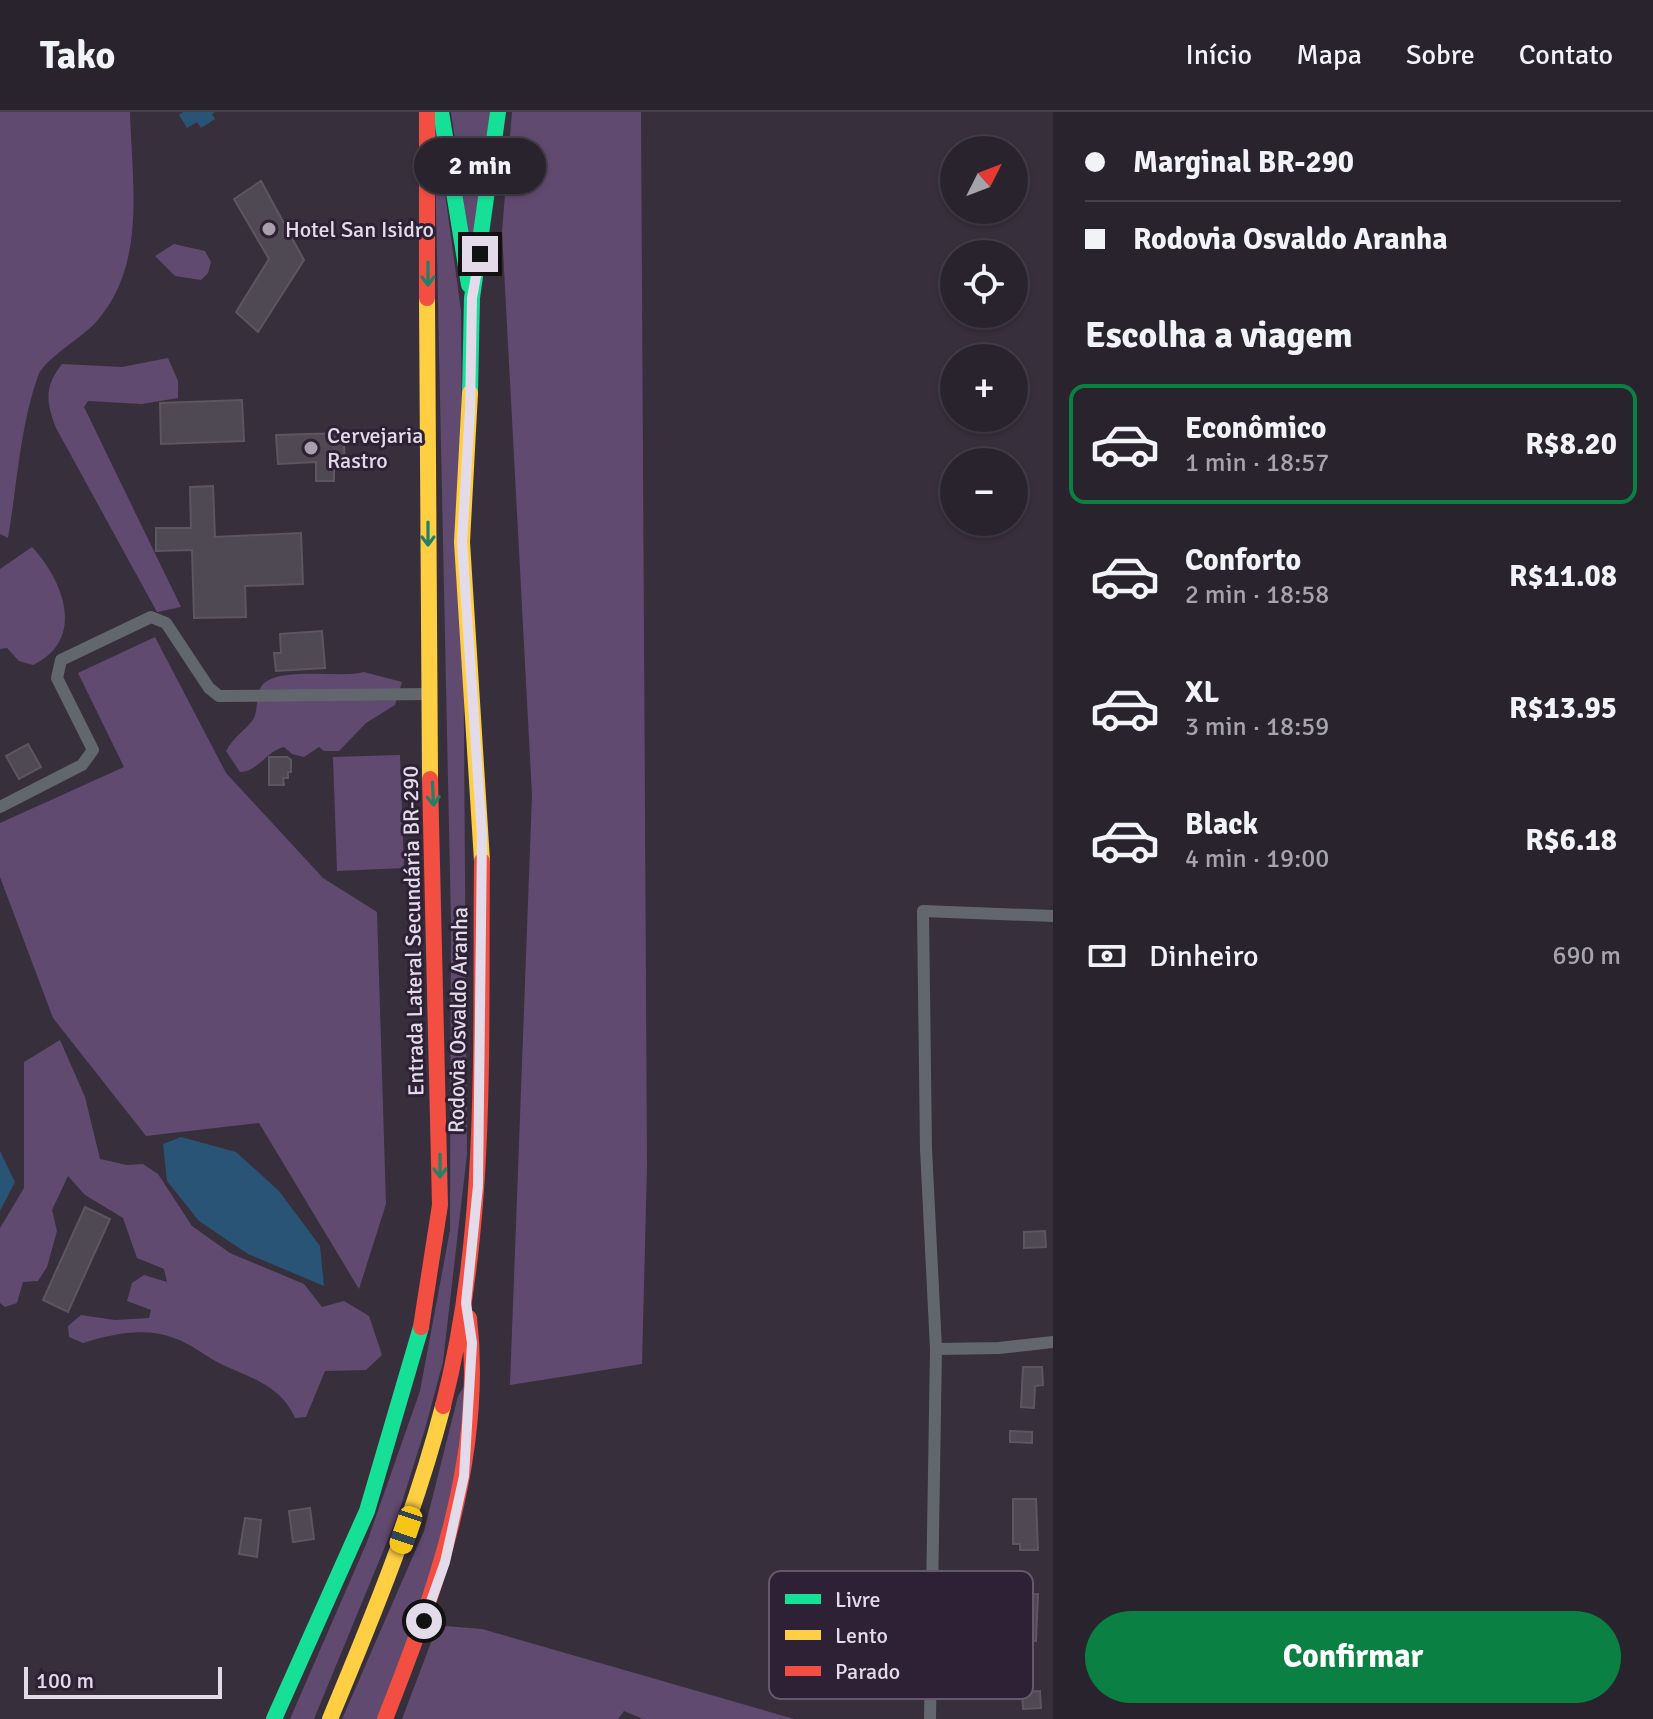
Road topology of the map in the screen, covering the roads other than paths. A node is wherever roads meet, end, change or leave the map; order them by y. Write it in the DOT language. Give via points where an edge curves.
graph roads {
  1 [pos="427,112"];
  2 [pos="441,112"];
  3 [pos="498,112"];
  4 [pos="472,298"];
  5 [pos="428,694"];
  6 [pos="0,807"];
  7 [pos="1053,916"];
  8 [pos="466,1303"];
  9 [pos="1053,1342"];
  10 [pos="936,1349"];
  11 [pos="932,1571"];
  12 [pos="930,1699"];
  13 [pos="274,1719"];
  14 [pos="330,1719"];
  15 [pos="385,1719"];
  16 [pos="930,1719"];
  1 -- 5 [label="main road, Entrada Lateral Secundária BR-290, one-way"];
  2 -- 4 [label="main road, Rodovia Osvaldo Aranha"];
  3 -- 4 [label="main road, Rodovia Osvaldo Aranha"];
  4 -- 8 [label="main road, Rodovia Osvaldo Aranha" via="462,542 482,836 482,955 478,1186"];
  5 -- 6 [label="street" via="219,696 166,623 151,617 61,660 57,678 93,750 82,765"];
  5 -- 13 [label="main road, Entrada Lateral Secundária BR-290, one-way" via="440,1205 426,1299 367,1511"];
  7 -- 10 [label="street" via="923,911 926,1149"];
  8 -- 14 [label="main road, Rodovia Osvaldo Aranha" via="445,1411 426,1473"];
  8 -- 15 [label="main road" via="472,1343 464,1476 441,1573"];
  9 -- 10 [label="street"];
  10 -- 11 [label="street"];
  12 -- 16 [label="street"];
}
